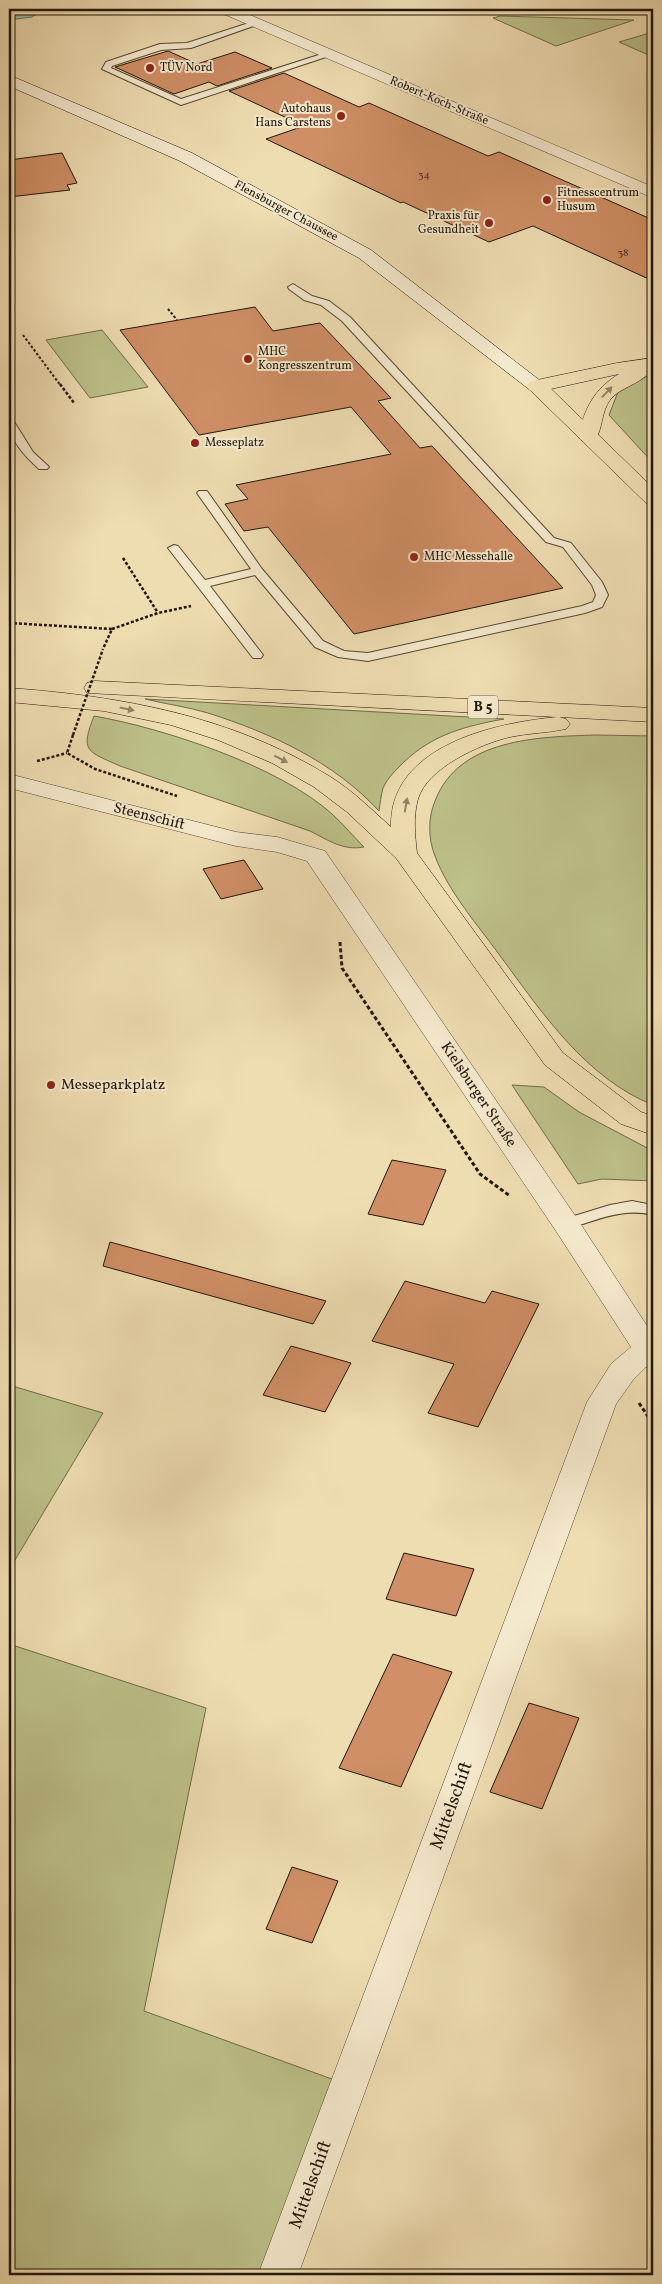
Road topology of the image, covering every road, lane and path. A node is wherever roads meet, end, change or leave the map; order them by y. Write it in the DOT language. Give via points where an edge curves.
graph roads {
  1 [pos="42,9"];
  2 [pos="55,9"];
  3 [pos="224,9"];
  4 [pos="258,23"];
  5 [pos="331,54"];
  6 [pos="9,80"];
  7 [pos="653,193"];
  8 [pos="293,287"];
  9 [pos="168,309"];
  10 [pos="177,320"];
  11 [pos="23,335"];
  12 [pos="653,365"];
  13 [pos="537,386"];
  14 [pos="74,403"];
  15 [pos="9,422"];
  16 [pos="588,436"];
  17 [pos="43,467"];
  18 [pos="203,493"];
  19 [pos="653,499"];
  20 [pos="174,548"];
  21 [pos="123,558"];
  22 [pos="258,571"];
  23 [pos="204,584"];
  24 [pos="216,601"];
  25 [pos="158,613"];
  26 [pos="9,623"];
  27 [pos="112,629"];
  28 [pos="257,656"];
  29 [pos="9,683"];
  30 [pos="9,695"];
  31 [pos="653,715"];
  32 [pos="653,726"];
  33 [pos="9,782"];
  34 [pos="177,796"];
  35 [pos="290,846"];
  36 [pos="404,853"];
  37 [pos="653,1126"];
  38 [pos="653,1210"];
  39 [pos="566,1224"];
  40 [pos="651,1351"];
  41 [pos="278,2275"];
  1 -- 2 [label="path"];
  3 -- 4 [label="street, Robert-Koch-Straße"];
  4 -- 5 [label="street, Robert-Koch-Straße"];
  4 -- 5 [label="lane" via="188,46 160,47 109,64 106,69 181,102"];
  5 -- 7 [label="street, Robert-Koch-Straße"];
  6 -- 13 [label="street, Flensburger Chaussee" via="186,157 365,254"];
  8 -- 22 [label="lane" via="308,298 325,303 346,319 550,540 567,546 598,584 602,595 598,604 585,608 368,657 347,657 330,652 319,644"];
  9 -- 10 [label="path"];
  11 -- 14 [label="path"];
  12 -- 13 [label="main road"];
  16 -- 12 [label="main road, one-way" via="594,410 604,392"];
  13 -- 16 [label="main road"];
  15 -- 17 [label="lane" via="29,454"];
  16 -- 19 [label="main road"];
  18 -- 22 [label="lane"];
  20 -- 23 [label="lane"];
  21 -- 25 [label="path"];
  22 -- 23 [label="lane"];
  23 -- 24 [label="lane"];
  24 -- 25 [label="path"];
  24 -- 28 [label="lane"];
  25 -- 27 [label="path"];
  26 -- 27 [label="path"];
  27 -- 34 [label="path, bridge" via="68,753 95,768"];
  29 -- 31 [label="main road, B 5"];
  30 -- 36 [label="main road, one-way" via="104,704 176,719 226,735 280,758 322,782"];
  36 -- 32 [label="main road, one-way" via="402,826 408,793 420,776 461,746 499,732 534,726"];
  33 -- 35 [label="street, Steenschift" via="236,839"];
  35 -- 39 [label="street, Kielsburger Straße" via="316,856"];
  36 -- 37 [label="main road" via="554,1059 631,1118"];
  38 -- 39 [label="lane" via="643,1206 613,1209"];
  39 -- 40 [label="street, Kielsburger Straße"];
  40 -- 41 [label="street, Mittelschift" via="622,1372 602,1402"];
}
